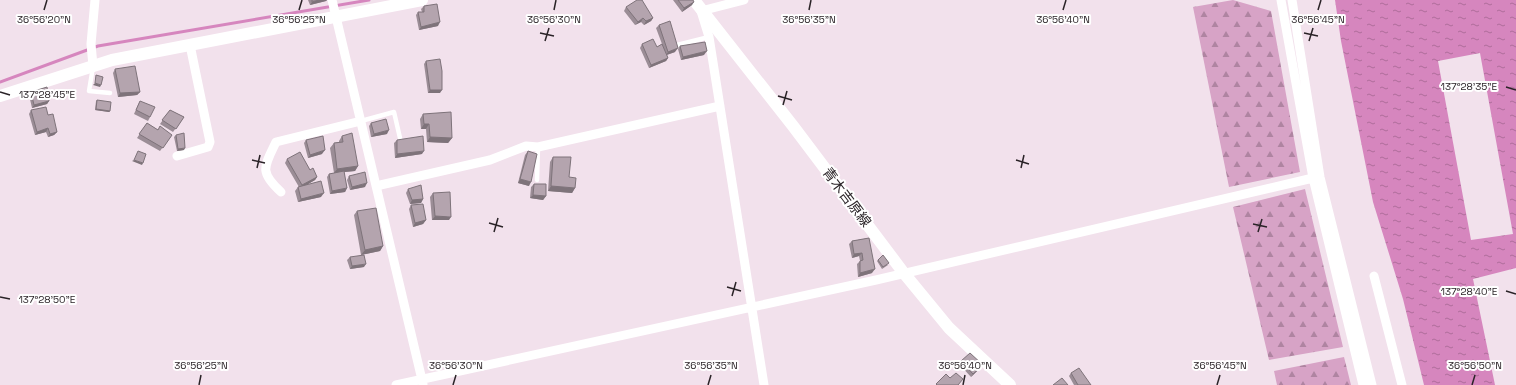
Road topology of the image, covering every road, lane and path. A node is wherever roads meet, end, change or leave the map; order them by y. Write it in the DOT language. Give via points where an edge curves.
graph roads {
  1 [pos="95,0"];
  2 [pos="332,0"];
  3 [pos="422,0"];
  4 [pos="694,0"];
  5 [pos="744,0"];
  6 [pos="1281,0"];
  7 [pos="1292,0"];
  8 [pos="701,11"];
  9 [pos="337,18"];
  10 [pos="709,37"];
  11 [pos="190,45"];
  12 [pos="677,45"];
  13 [pos="93,66"];
  14 [pos="110,93"];
  15 [pos="0,96"];
  16 [pos="720,106"];
  17 [pos="361,121"];
  18 [pos="400,138"];
  19 [pos="538,147"];
  20 [pos="177,156"];
  21 [pos="1313,178"];
  22 [pos="537,180"];
  23 [pos="376,186"];
  24 [pos="281,192"];
  25 [pos="903,272"];
  26 [pos="1374,276"];
  27 [pos="752,306"];
  28 [pos="422,382"];
  29 [pos="396,385"];
  30 [pos="764,385"];
  31 [pos="1010,385"];
  32 [pos="1363,385"];
  33 [pos="1372,385"];
  34 [pos="1402,385"];
  1 -- 13 [label="street" via="91,44"];
  2 -- 9 [label="street"];
  3 -- 9 [label="main road"];
  4 -- 8 [label="main road, 青木吉原線"];
  5 -- 8 [label="street"];
  6 -- 21 [label="street"];
  7 -- 33 [label="street" via="1320,177"];
  8 -- 10 [label="street"];
  8 -- 25 [label="main road, 青木吉原線" via="793,126"];
  9 -- 11 [label="main road"];
  9 -- 17 [label="street"];
  10 -- 12 [label="lane"];
  10 -- 16 [label="street"];
  11 -- 13 [label="main road"];
  11 -- 20 [label="street" via="210,142 208,148"];
  13 -- 14 [label="lane" via="89,91"];
  13 -- 15 [label="main road"];
  16 -- 19 [label="street"];
  16 -- 27 [label="street"];
  17 -- 18 [label="lane" via="394,112"];
  17 -- 23 [label="street"];
  17 -- 24 [label="street" via="276,142 265,165 268,180"];
  19 -- 22 [label="lane"];
  19 -- 23 [label="street" via="526,146 490,160"];
  21 -- 25 [label="street"];
  21 -- 32 [label="street"];
  23 -- 28 [label="street"];
  25 -- 27 [label="street"];
  25 -- 31 [label="main road, 青木吉原線" via="949,328"];
  26 -- 34 [label="street"];
  27 -- 28 [label="street"];
  27 -- 30 [label="street"];
  28 -- 29 [label="street"];
}
